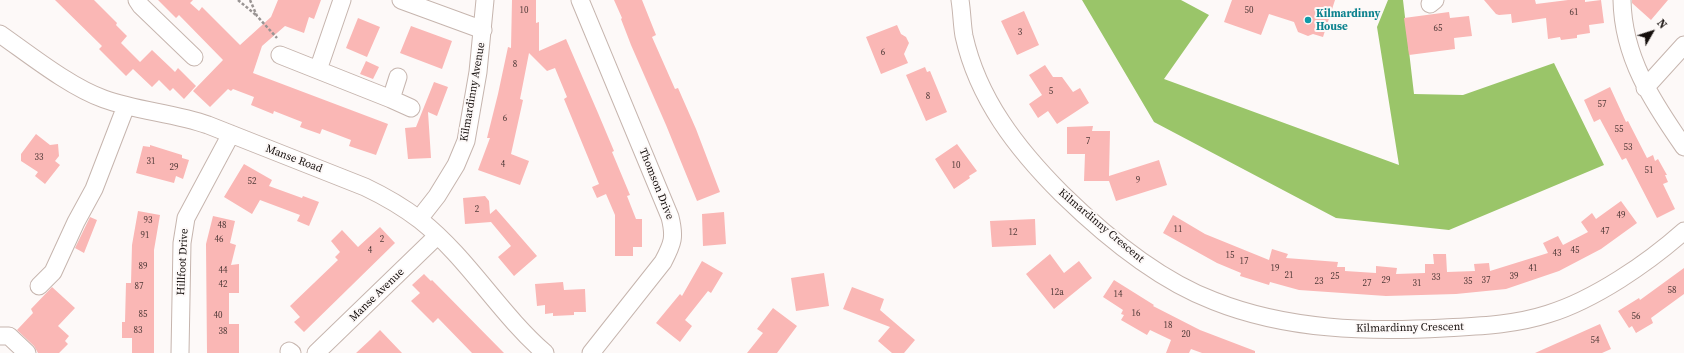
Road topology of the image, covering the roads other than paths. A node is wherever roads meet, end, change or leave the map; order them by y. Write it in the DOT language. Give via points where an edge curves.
graph roads {
  1 [pos="137,0"];
  2 [pos="342,0"];
  3 [pos="400,0"];
  4 [pos="485,0"];
  5 [pos="580,0"];
  6 [pos="960,0"];
  7 [pos="1622,0"];
  8 [pos="483,30"];
  9 [pos="0,34"];
  10 [pos="1684,45"];
  11 [pos="280,55"];
  12 [pos="194,57"];
  13 [pos="318,70"];
  14 [pos="398,77"];
  15 [pos="1646,88"];
  16 [pos="391,99"];
  17 [pos="126,106"];
  18 [pos="411,108"];
  19 [pos="231,134"];
  20 [pos="1684,147"];
  21 [pos="420,219"];
  22 [pos="1684,231"];
  23 [pos="437,236"];
  24 [pos="38,286"];
  25 [pos="0,336"];
  26 [pos="27,353"];
  27 [pos="180,353"];
  28 [pos="316,353"];
  29 [pos="545,353"];
  30 [pos="591,353"];
  1 -- 12 [label="street"];
  2 -- 13 [label="street"];
  3 -- 8 [label="street"];
  4 -- 8 [label="street, Kilmardinny Avenue"];
  5 -- 30 [label="street, Thomson Drive" via="674,232 671,248 663,262"];
  6 -- 22 [label="street, Kilmardinny Crescent" via="964,36 978,79 996,116 1044,177 1127,250 1162,274 1214,302 1295,323 1333,328 1388,330 1494,326 1543,315 1577,302 1618,280 1670,244"];
  7 -- 15 [label="street" via="1628,46"];
  8 -- 21 [label="street, Kilmardinny Avenue" via="466,141 456,165"];
  9 -- 17 [label="street, Manse Road" via="76,86 103,99"];
  10 -- 15 [label="street"];
  11 -- 13 [label="street"];
  13 -- 16 [label="street"];
  14 -- 16 [label="street"];
  15 -- 20 [label="street"];
  16 -- 18 [label="street"];
  17 -- 19 [label="street, Manse Road" via="186,118"];
  17 -- 24 [label="street" via="94,189 53,272"];
  19 -- 21 [label="street, Manse Road" via="365,187"];
  19 -- 27 [label="street, Hillfoot Drive" via="186,218 182,243"];
  21 -- 23 [label="street, Manse Road"];
  23 -- 28 [label="street, Manse Avenue"];
  23 -- 29 [label="street, Manse Road" via="457,255 521,330"];
  25 -- 26 [label="street" via="9,336"];
}
